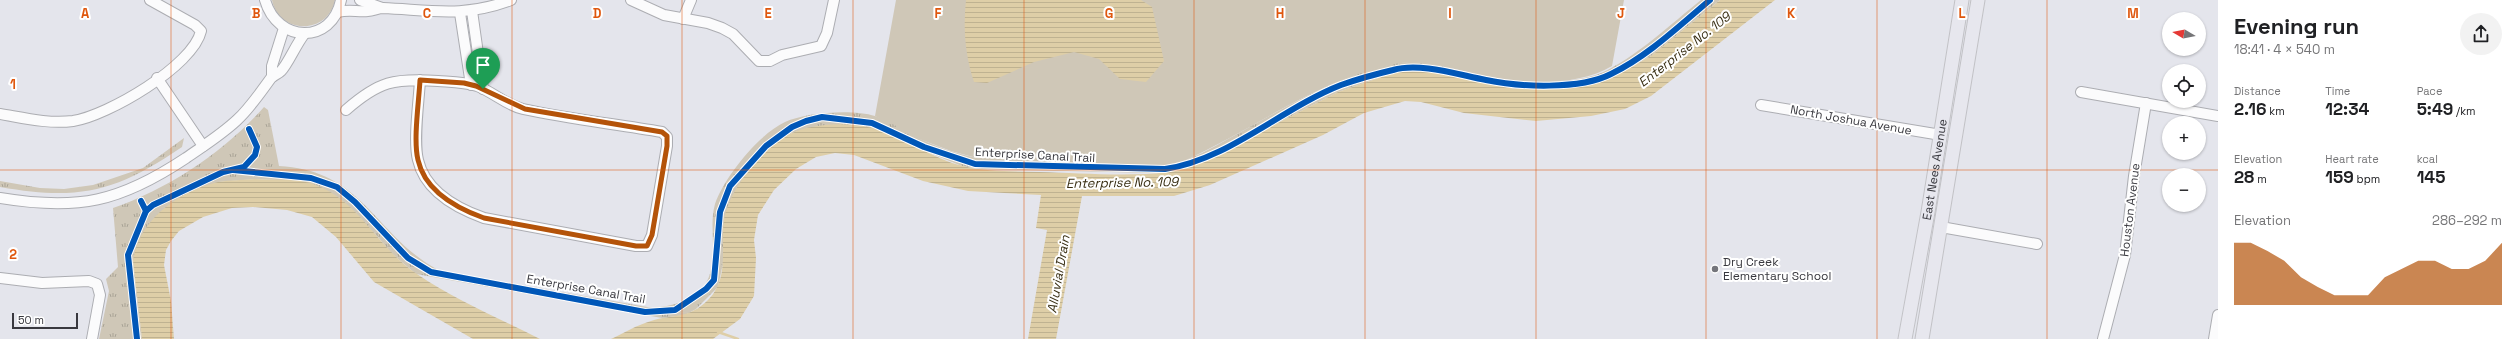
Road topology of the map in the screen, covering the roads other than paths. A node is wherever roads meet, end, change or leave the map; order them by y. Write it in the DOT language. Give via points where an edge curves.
graph roads {
  1 [pos="150,0"];
  2 [pos="265,0"];
  3 [pos="341,0"];
  4 [pos="360,0"];
  5 [pos="511,0"];
  6 [pos="631,0"];
  7 [pos="691,0"];
  8 [pos="834,0"];
  9 [pos="1962,0"];
  10 [pos="1978,0"];
  11 [pos="382,8"];
  12 [pos="472,11"];
  13 [pos="338,12"];
  14 [pos="460,13"];
  15 [pos="684,19"];
  16 [pos="284,28"];
  17 [pos="305,33"];
  18 [pos="272,77"];
  19 [pos="157,78"];
  20 [pos="420,80"];
  21 [pos="471,85"];
  22 [pos="483,89"];
  23 [pos="2081,92"];
  24 [pos="2146,103"];
  25 [pos="1761,105"];
  26 [pos="346,110"];
  27 [pos="0,114"];
  28 [pos="2218,116"];
  29 [pos="1941,135"];
  30 [pos="203,146"];
  31 [pos="1,201"];
  32 [pos="1928,212"];
  33 [pos="1941,227"];
  34 [pos="2037,244"];
  35 [pos="0,278"];
  36 [pos="2218,315"];
  37 [pos="92,339"];
  38 [pos="1905,339"];
  39 [pos="1922,339"];
  40 [pos="2103,339"];
  41 [pos="2214,339"];
  1 -- 19 [label="street" via="195,25 200,31 192,50"];
  2 -- 16 [label="street" via="274,19"];
  3 -- 13 [label="street"];
  4 -- 11 [label="street"];
  5 -- 12 [label="street"];
  6 -- 15 [label="street" via="651,10"];
  7 -- 15 [label="street"];
  8 -- 15 [label="street" via="821,46 782,55 770,61 758,61 733,34 708,23"];
  9 -- 29 [label="main road, East Nees Avenue"];
  10 -- 33 [label="main road, East Nees Avenue"];
  11 -- 13 [label="street"];
  11 -- 14 [label="street"];
  12 -- 14 [label="street"];
  12 -- 22 [label="street"];
  13 -- 17 [label="street" via="319,30"];
  14 -- 21 [label="street"];
  16 -- 17 [label="street"];
  16 -- 18 [label="street" via="272,66"];
  17 -- 18 [label="street" via="296,43 282,71"];
  18 -- 30 [label="street" via="238,120"];
  19 -- 27 [label="street" via="120,104 89,118 54,122"];
  19 -- 30 [label="street"];
  20 -- 21 [label="street"];
  20 -- 22 [label="street" via="418,159 423,173 443,198 463,210 484,218 647,246 652,235 667,136 662,132 518,107"];
  20 -- 26 [label="street" via="394,82 376,87 366,92"];
  21 -- 22 [label="street"];
  23 -- 24 [label="street"];
  24 -- 28 [label="street"];
  24 -- 40 [label="street, Houston Avenue" via="2134,176 2126,250"];
  25 -- 29 [label="street, North Joshua Avenue"];
  29 -- 32 [label="main road, East Nees Avenue"];
  29 -- 33 [label="main road" via="1947,145 1941,187"];
  30 -- 31 [label="street" via="142,185 101,199 61,204"];
  32 -- 38 [label="main road, East Nees Avenue"];
  32 -- 39 [label="main road" via="1934,228 1921,299"];
  33 -- 34 [label="street"];
  33 -- 39 [label="main road, East Nees Avenue"];
  35 -- 37 [label="street" via="42,283 89,281 97,284 100,295"];
  36 -- 41 [label="street"];
}
